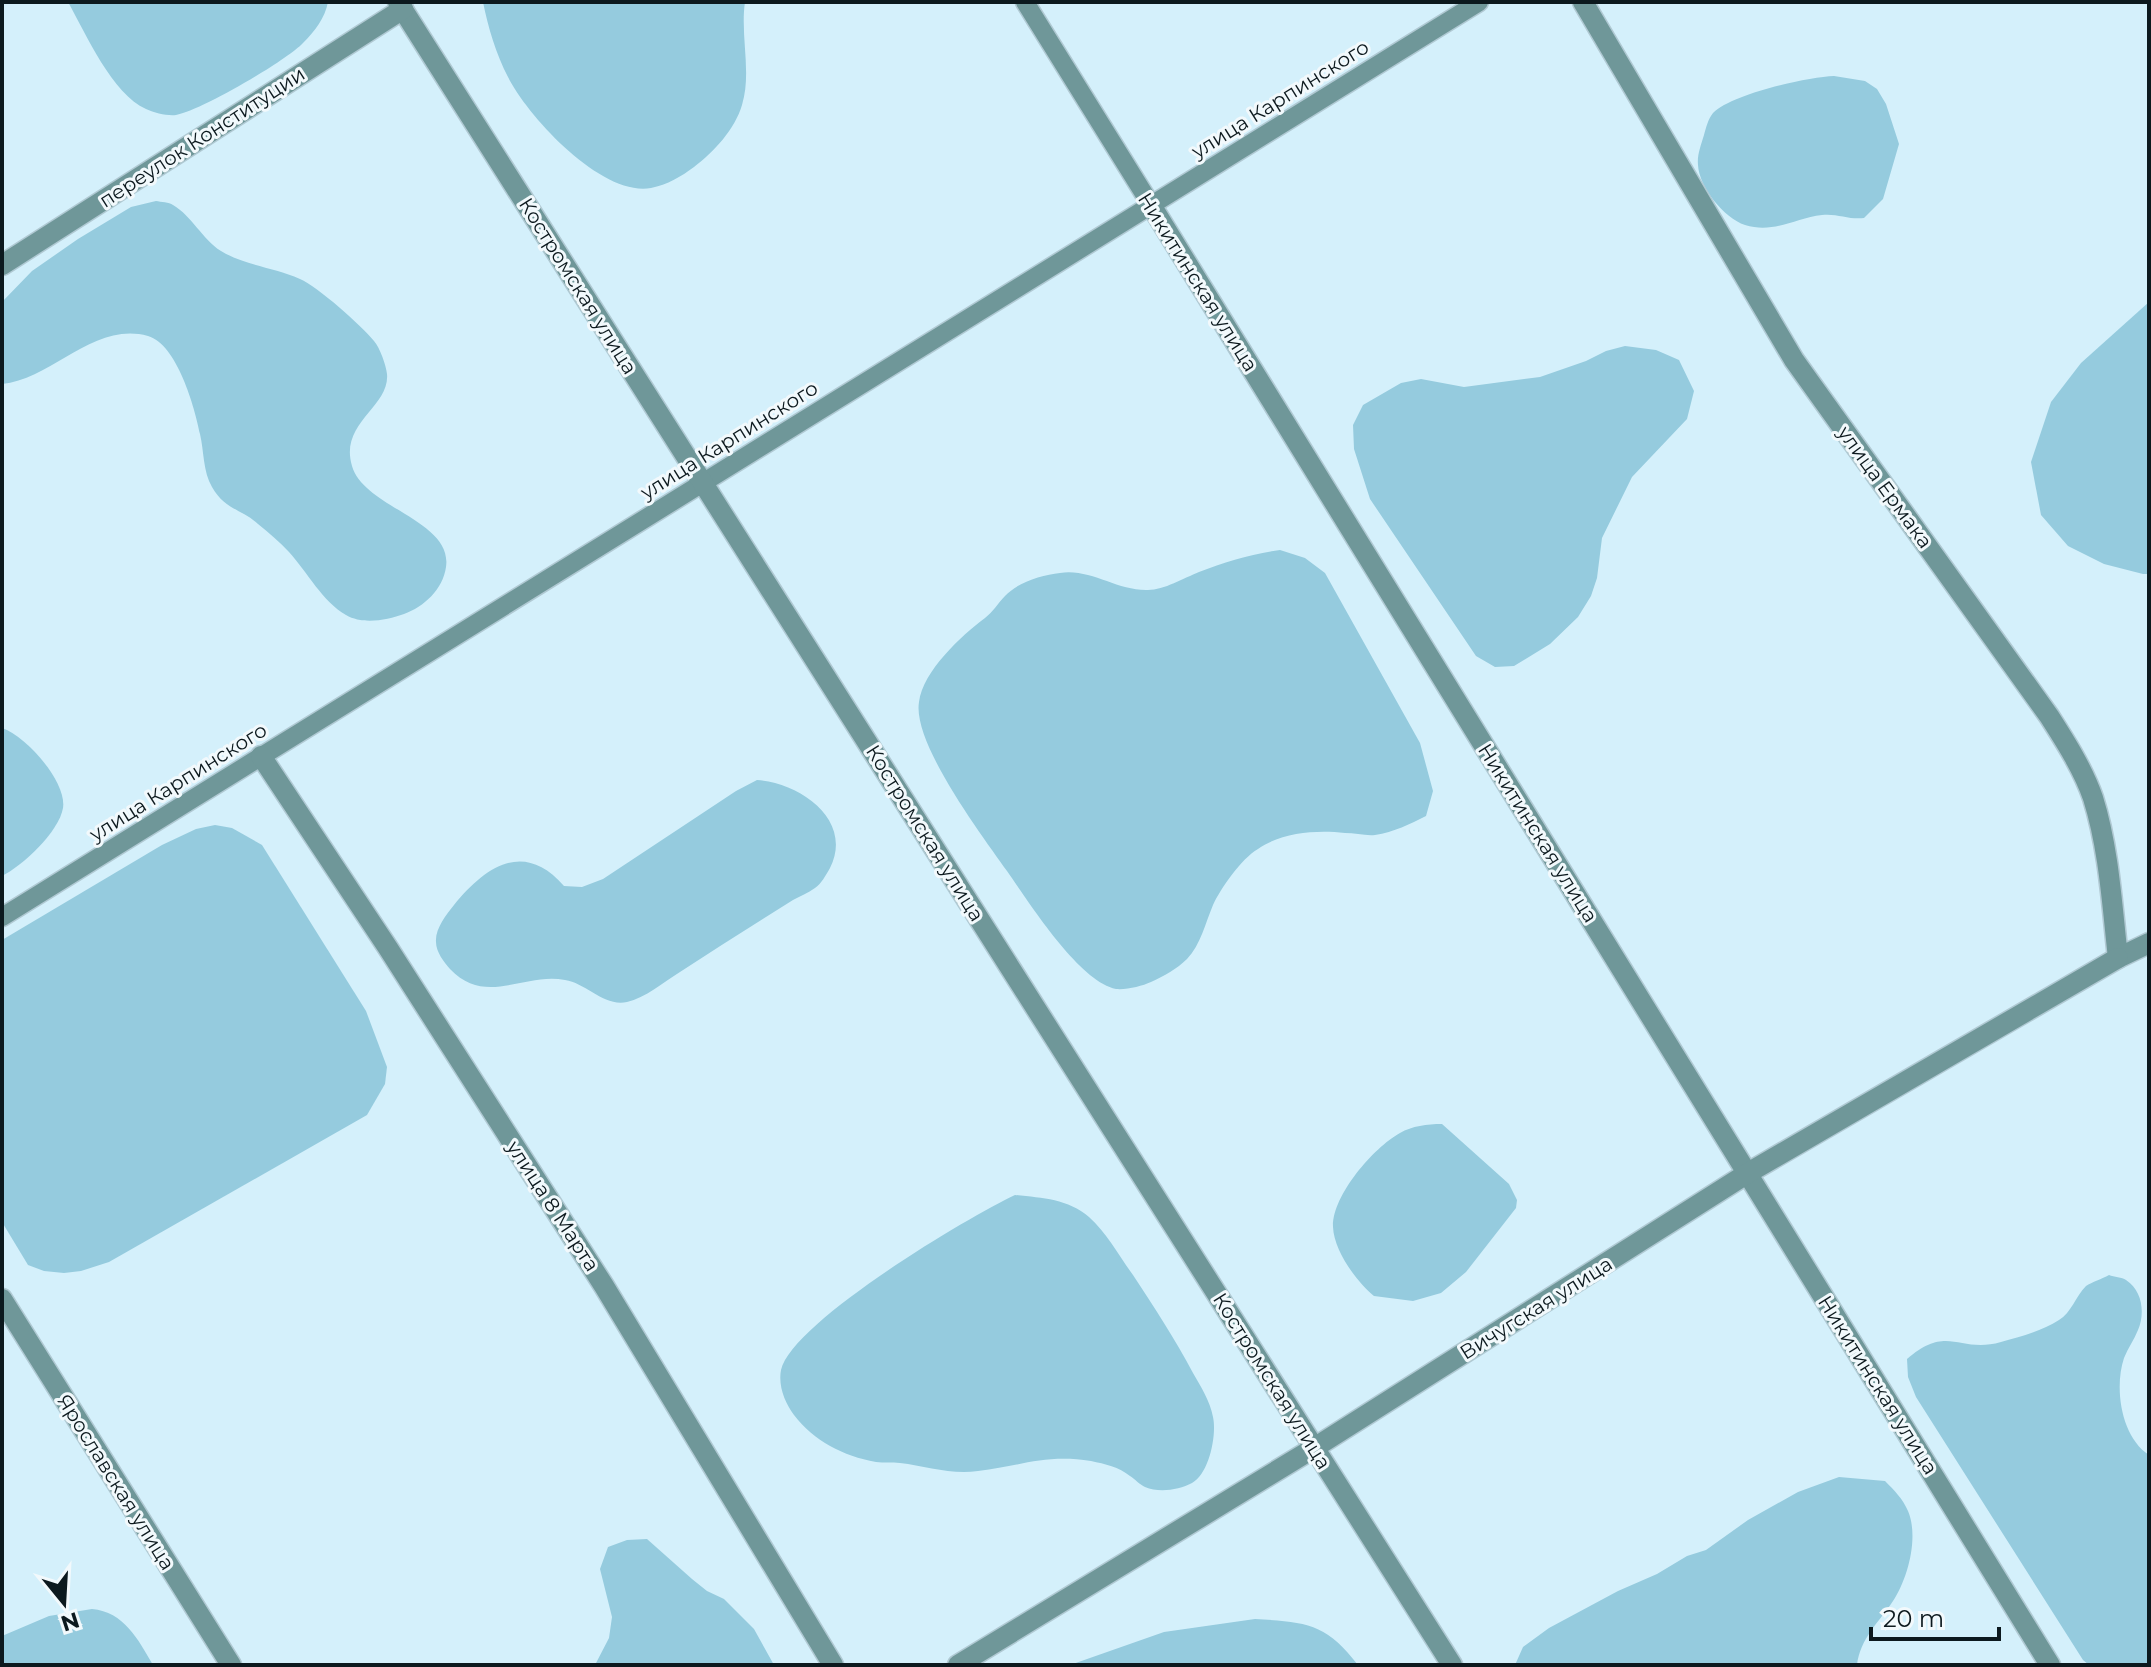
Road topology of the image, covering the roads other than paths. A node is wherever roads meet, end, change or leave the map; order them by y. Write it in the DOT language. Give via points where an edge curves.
graph roads {
  1 [pos="1025,2"];
  2 [pos="1479,2"];
  3 [pos="1583,2"];
  4 [pos="401,6"];
  5 [pos="1151,205"];
  6 [pos="2,265"];
  7 [pos="703,482"];
  8 [pos="261,756"];
  9 [pos="2,917"];
  10 [pos="2149,943"];
  11 [pos="2118,958"];
  12 [pos="1748,1173"];
  13 [pos="2,1299"];
  14 [pos="1314,1448"];
  15 [pos="231,1665"];
  16 [pos="833,1665"];
  17 [pos="958,1665"];
  18 [pos="1452,1665"];
  19 [pos="2050,1665"];
  1 -- 5 [label="lane, Никитинская улица"];
  2 -- 5 [label="lane, улица Карпинского"];
  3 -- 11 [label="street, улица Ермака" via="1794,360 2069,749 2093,797 2108,865"];
  4 -- 6 [label="street, переулок Конституции"];
  4 -- 7 [label="street, Костромская улица"];
  5 -- 7 [label="lane, улица Карпинского"];
  5 -- 12 [label="street, Никитинская улица"];
  7 -- 8 [label="lane, улица Карпинского"];
  7 -- 14 [label="street, Костромская улица"];
  8 -- 9 [label="lane, улица Карпинского"];
  8 -- 16 [label="street, улица 8 Марта" via="604,1286"];
  10 -- 11 [label="street"];
  11 -- 12 [label="street, Вичугская улица"];
  12 -- 14 [label="street, Вичугская улица"];
  12 -- 19 [label="street, Никитинская улица"];
  13 -- 15 [label="street, Ярославская улица"];
  14 -- 17 [label="street, Вичугская улица"];
  14 -- 18 [label="street, Костромская улица"];
}
